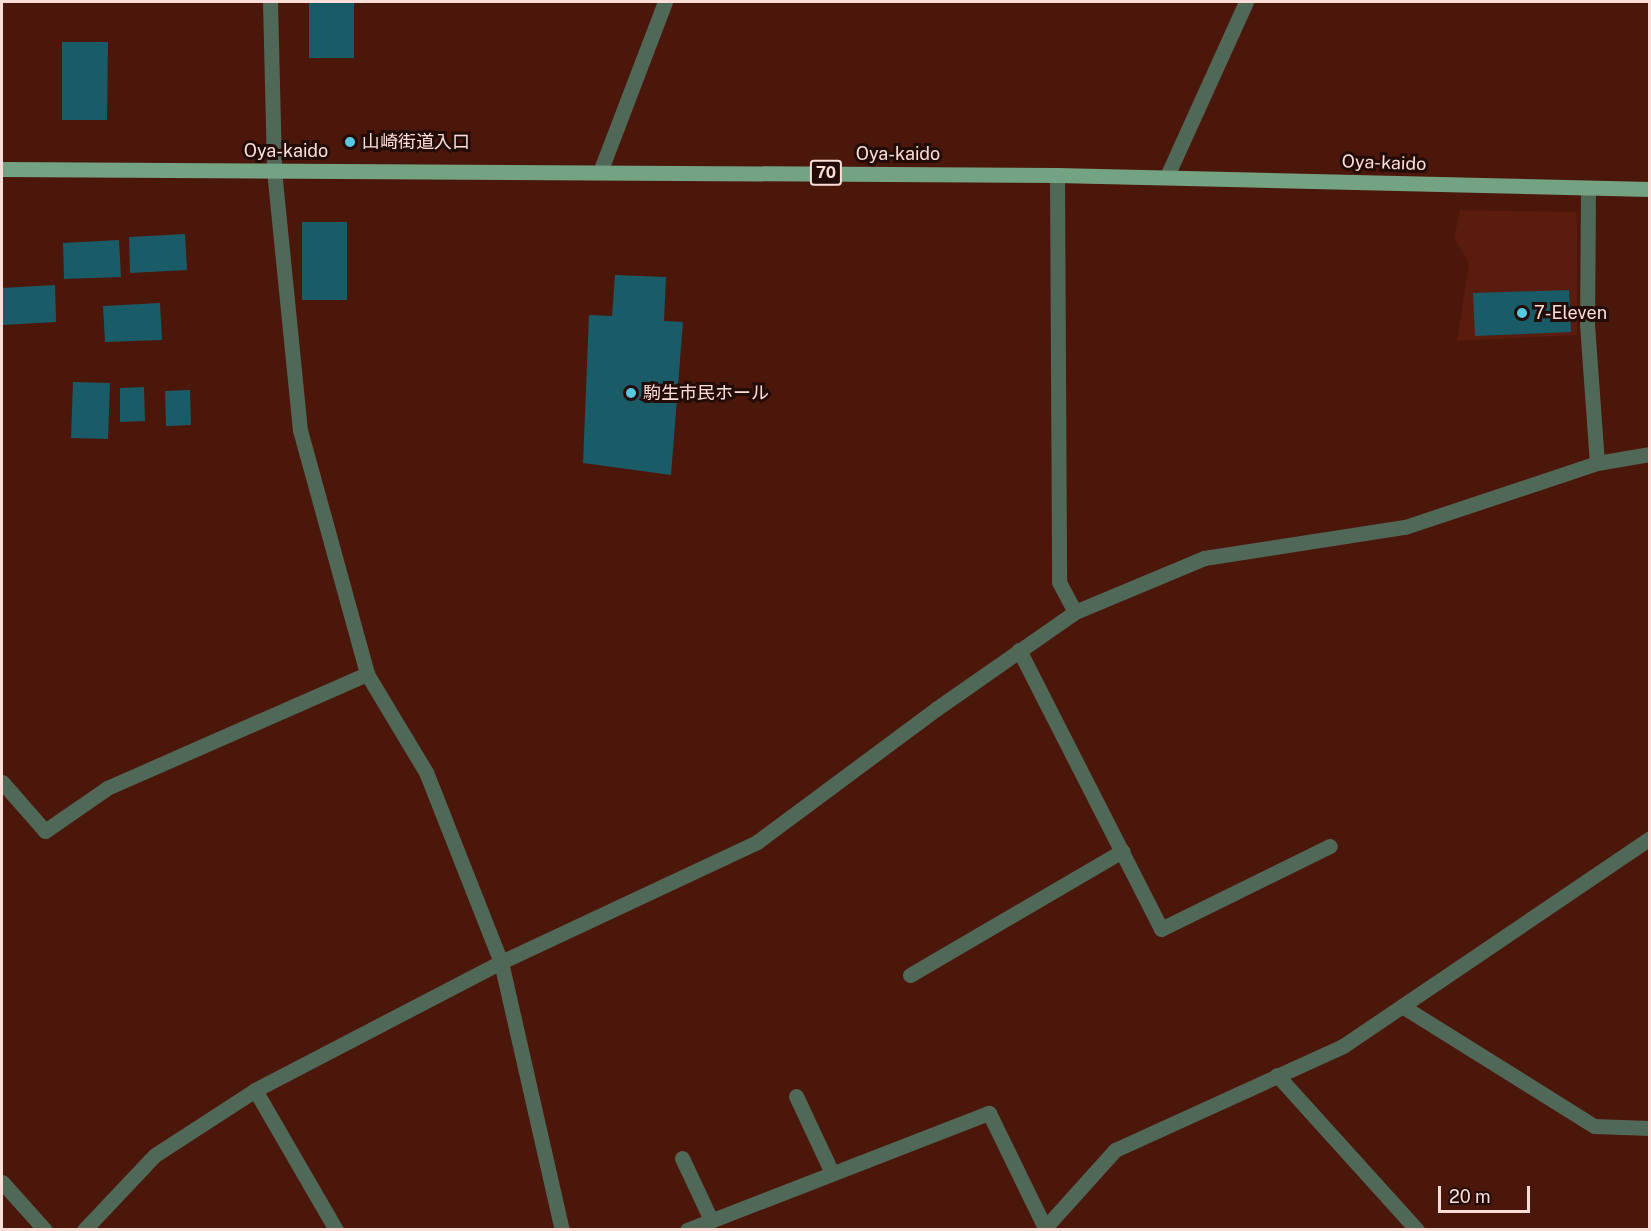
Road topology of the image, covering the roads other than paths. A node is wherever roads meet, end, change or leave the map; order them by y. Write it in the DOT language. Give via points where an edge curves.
graph roads {
  1 [pos="270,2"];
  2 [pos="665,2"];
  3 [pos="1246,2"];
  4 [pos="2,169"];
  5 [pos="274,170"];
  6 [pos="600,172"];
  7 [pos="1057,175"];
  8 [pos="1167,176"];
  9 [pos="1588,188"];
  10 [pos="1650,189"];
  11 [pos="1650,454"];
  12 [pos="1597,463"];
  13 [pos="1075,612"];
  14 [pos="1019,650"];
  15 [pos="367,674"];
  16 [pos="2,782"];
  17 [pos="1650,838"];
  18 [pos="1330,846"];
  19 [pos="1122,851"];
  20 [pos="501,962"];
  21 [pos="910,975"];
  22 [pos="1402,1006"];
  23 [pos="1277,1075"];
  24 [pos="255,1090"];
  25 [pos="796,1096"];
  26 [pos="1650,1128"];
  27 [pos="682,1158"];
  28 [pos="832,1173"];
  29 [pos="2,1182"];
  30 [pos="711,1220"];
  31 [pos="1044,1229"];
  32 [pos="45,1230"];
  33 [pos="84,1230"];
  34 [pos="336,1230"];
  35 [pos="561,1230"];
  36 [pos="687,1230"];
  37 [pos="1417,1230"];
  1 -- 5 [label="street"];
  2 -- 6 [label="street"];
  3 -- 8 [label="street"];
  4 -- 5 [label="main road, Oya-kaido / 70"];
  5 -- 6 [label="main road, Oya-kaido / 70"];
  5 -- 15 [label="street" via="300,430"];
  6 -- 7 [label="main road, Oya-kaido / 70"];
  7 -- 8 [label="main road, Oya-kaido / 70"];
  7 -- 13 [label="street" via="1059,582"];
  8 -- 9 [label="main road, Oya-kaido / 70"];
  9 -- 10 [label="main road, Oya-kaido / 70"];
  9 -- 12 [label="street" via="1587,324"];
  11 -- 12 [label="street"];
  12 -- 13 [label="street" via="1405,527 1204,558"];
  13 -- 14 [label="street"];
  14 -- 19 [label="street"];
  14 -- 20 [label="street" via="757,842"];
  15 -- 16 [label="street" via="106,788 45,831"];
  15 -- 20 [label="street" via="426,772"];
  17 -- 22 [label="street"];
  18 -- 19 [label="street" via="1161,929"];
  19 -- 21 [label="street"];
  20 -- 24 [label="street"];
  20 -- 35 [label="street"];
  22 -- 23 [label="street" via="1343,1046"];
  22 -- 26 [label="street" via="1594,1126"];
  23 -- 31 [label="street" via="1115,1150"];
  23 -- 37 [label="street"];
  24 -- 33 [label="street" via="155,1155"];
  24 -- 34 [label="street"];
  25 -- 28 [label="street"];
  27 -- 30 [label="street"];
  28 -- 30 [label="street"];
  28 -- 31 [label="street" via="989,1113"];
  29 -- 32 [label="street"];
  30 -- 36 [label="street"];
}
